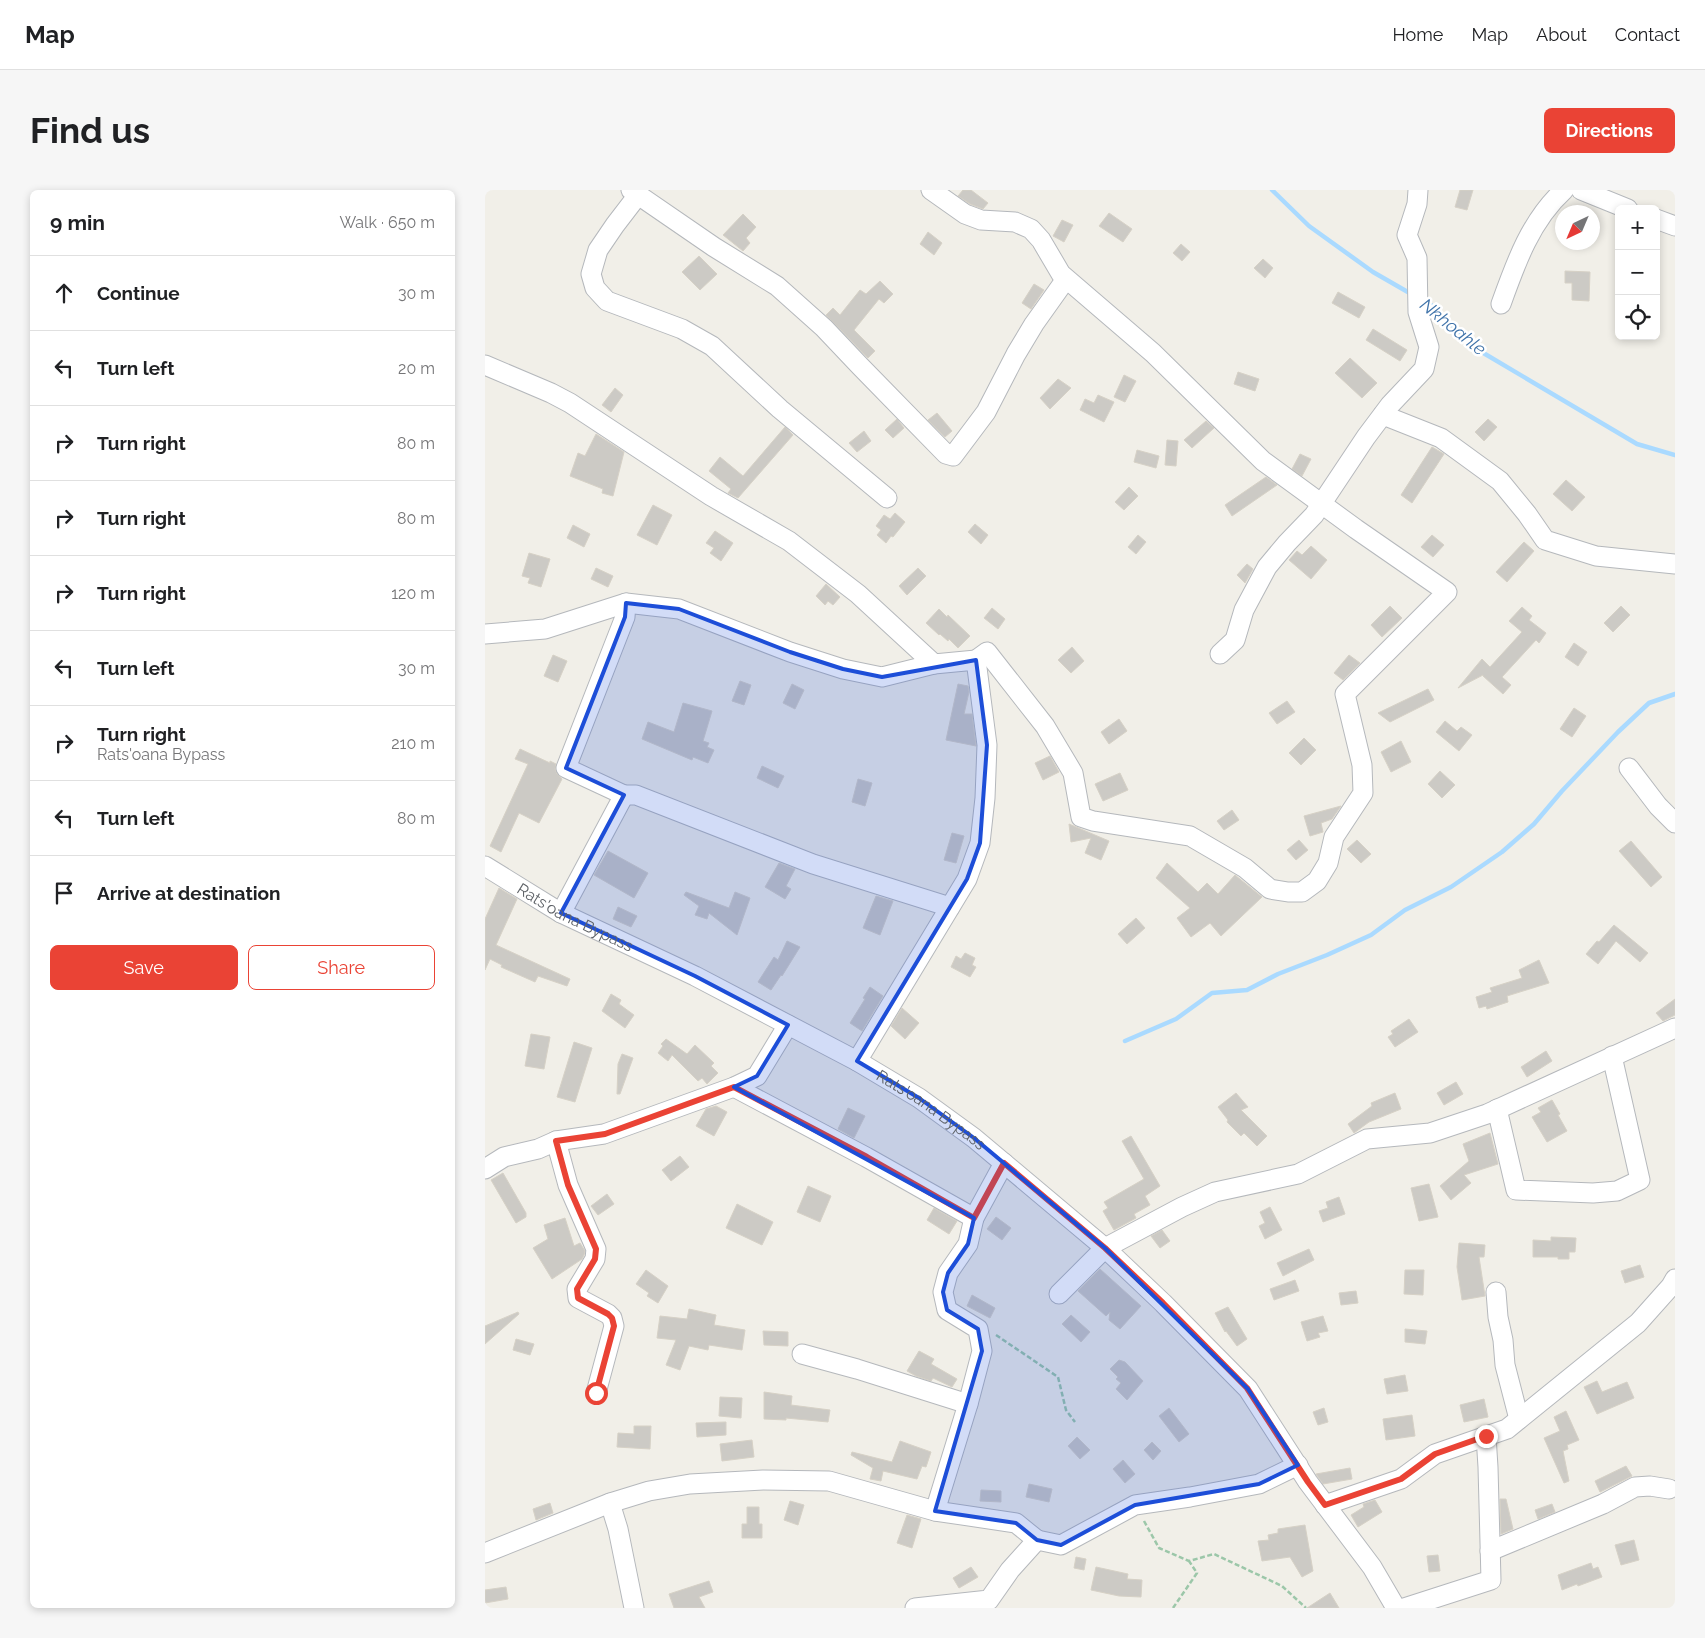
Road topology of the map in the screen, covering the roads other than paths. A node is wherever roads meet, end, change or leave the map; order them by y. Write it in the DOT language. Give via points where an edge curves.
graph roads {
  1 [pos="931,190"];
  2 [pos="1418,190"];
  3 [pos="1564,190"];
  4 [pos="1581,190"];
  5 [pos="634,193"];
  6 [pos="1618,205"];
  7 [pos="1660,220"];
  8 [pos="1675,226"];
  9 [pos="1066,279"];
  10 [pos="1501,304"];
  11 [pos="485,365"];
  12 [pos="1383,415"];
  13 [pos="887,498"];
  14 [pos="1322,503"];
  15 [pos="1675,564"];
  16 [pos="627,603"];
  17 [pos="485,634"];
  18 [pos="1220,654"];
  19 [pos="976,660"];
  20 [pos="934,664"];
  21 [pos="1629,768"];
  22 [pos="624,795"];
  23 [pos="1675,823"];
  24 [pos="485,866"];
  25 [pos="951,907"];
  26 [pos="561,913"];
  27 [pos="788,1025"];
  28 [pos="1675,1028"];
  29 [pos="1612,1056"];
  30 [pos="857,1061"];
  31 [pos="734,1087"];
  32 [pos="1497,1109"];
  33 [pos="556,1141"];
  34 [pos="1004,1163"];
  35 [pos="485,1169"];
  36 [pos="974,1218"];
  37 [pos="1105,1248"];
  38 [pos="1675,1279"];
  39 [pos="1496,1292"];
  40 [pos="1059,1294"];
  41 [pos="802,1354"];
  42 [pos="596,1393"];
  43 [pos="968,1404"];
  44 [pos="1519,1419"];
  45 [pos="1486,1436"];
  46 [pos="1298,1465"];
  47 [pos="1669,1489"];
  48 [pos="610,1503"];
  49 [pos="1325,1505"];
  50 [pos="935,1512"];
  51 [pos="1037,1540"];
  52 [pos="1490,1552"];
  53 [pos="485,1553"];
  54 [pos="997,1604"];
  55 [pos="634,1608"];
  56 [pos="915,1608"];
  57 [pos="1396,1608"];
  58 [pos="1404,1608"];
  1 -- 9 [label="street" via="965,214 981,220 1015,222 1031,229"];
  2 -- 12 [label="street" via="1407,235 1417,258 1417,312 1429,347 1424,369"];
  3 -- 10 [label="street" via="1531,231"];
  4 -- 6 [label="street"];
  5 -- 9 [label="street" via="777,286 824,328 946,454 953,456 986,412 1015,354"];
  5 -- 13 [label="street" via="599,250 591,274 595,288 607,301 682,329 712,346 780,410"];
  7 -- 8 [label="street"];
  9 -- 14 [label="street" via="1153,353 1263,461"];
  11 -- 20 [label="street" via="551,392 711,496 789,541 858,594"];
  12 -- 14 [label="street"];
  12 -- 15 [label="street" via="1441,438 1500,481 1545,540 1596,556"];
  14 -- 18 [label="street" via="1267,567 1244,610 1235,640"];
  14 -- 19 [label="street" via="1447,592 1345,694 1362,765 1363,792 1334,837 1328,863 1317,881 1302,892 1270,889 1245,868 1190,836 1081,817 1073,773 1045,726 987,652"];
  16 -- 17 [label="street" via="545,629"];
  16 -- 20 [label="street" via="679,609 790,652 843,669 882,677"];
  16 -- 22 [label="street" via="625,616 566,768"];
  19 -- 20 [label="street"];
  19 -- 25 [label="street" via="987,745 985,798 980,843 967,879"];
  21 -- 23 [label="street"];
  22 -- 25 [label="street" via="636,795 813,864"];
  22 -- 26 [label="street"];
  24 -- 26 [label="street, Rats'oana Bypass"];
  25 -- 30 [label="street"];
  26 -- 27 [label="street, Rats'oana Bypass" via="695,976"];
  27 -- 30 [label="street, Rats'oana Bypass"];
  27 -- 31 [label="street" via="757,1076"];
  28 -- 29 [label="street"];
  29 -- 32 [label="street"];
  29 -- 32 [label="street" via="1640,1180 1617,1191 1516,1190"];
  30 -- 34 [label="street, Rats'oana Bypass" via="919,1098"];
  31 -- 33 [label="street" via="605,1134"];
  31 -- 36 [label="street"];
  32 -- 37 [label="street" via="1430,1133 1367,1139 1298,1174 1215,1192"];
  33 -- 35 [label="street" via="504,1157"];
  33 -- 42 [label="street" via="568,1185 596,1249 595,1259 577,1289 578,1298 608,1314 614,1326"];
  34 -- 36 [label="street"];
  34 -- 37 [label="street, Rats'oana Bypass"];
  36 -- 43 [label="street" via="968,1244 948,1273 943,1292 947,1310 978,1329 982,1351"];
  37 -- 40 [label="street"];
  37 -- 46 [label="street, Rats'oana Bypass" via="1247,1388"];
  38 -- 44 [label="street" via="1638,1323"];
  39 -- 44 [label="street" via="1505,1365"];
  41 -- 43 [label="street"];
  43 -- 50 [label="street"];
  44 -- 45 [label="street" via="1507,1428"];
  45 -- 49 [label="street" via="1435,1454 1401,1479"];
  45 -- 52 [label="street"];
  46 -- 49 [label="street, Rats'oana Bypass"];
  46 -- 51 [label="street" via="1259,1484 1135,1505 1061,1545"];
  47 -- 52 [label="street" via="1635,1488"];
  48 -- 50 [label="street" via="649,1491 690,1484 763,1480 829,1482"];
  48 -- 53 [label="street"];
  48 -- 55 [label="street"];
  49 -- 57 [label="street, Rats'oana Bypass" via="1372,1567"];
  50 -- 51 [label="street" via="1017,1523"];
  51 -- 54 [label="street" via="1010,1570"];
  52 -- 58 [label="street" via="1491,1580"];
  54 -- 56 [label="street"];
}
